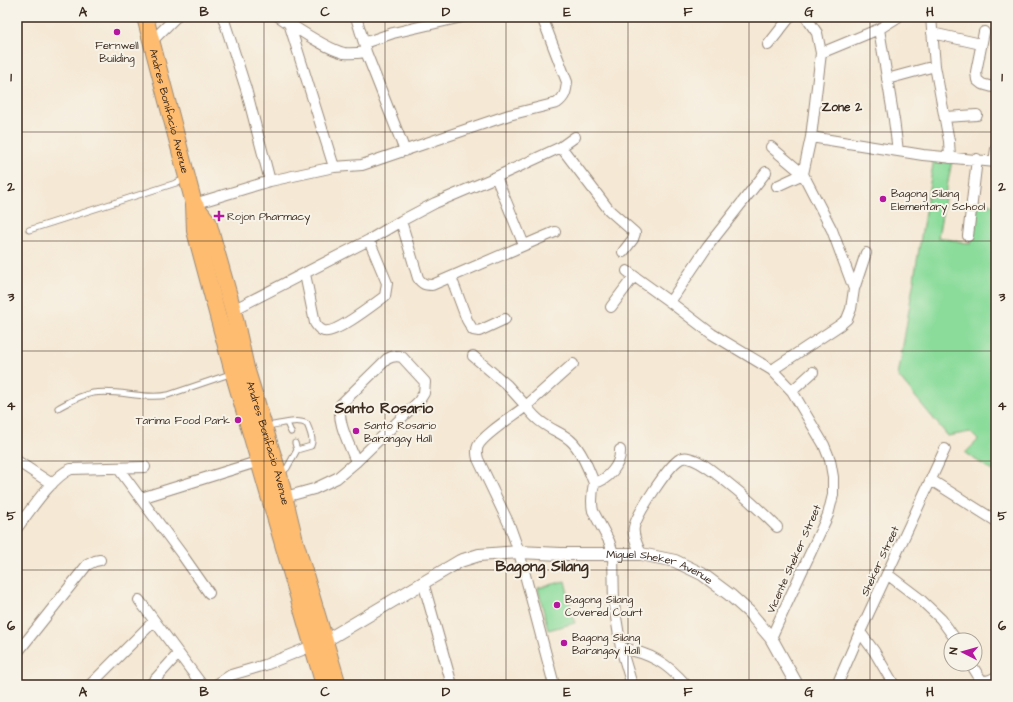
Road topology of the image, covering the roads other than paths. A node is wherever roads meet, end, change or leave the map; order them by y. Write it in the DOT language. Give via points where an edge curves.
graph roads {
  1 [pos="146,17"];
  2 [pos="176,17"];
  3 [pos="223,17"];
  4 [pos="279,17"];
  5 [pos="356,17"];
  6 [pos="462,17"];
  7 [pos="542,17"];
  8 [pos="790,17"];
  9 [pos="806,17"];
  10 [pos="898,17"];
  11 [pos="931,17"];
  12 [pos="442,19"];
  13 [pos="289,24"];
  14 [pos="879,29"];
  15 [pos="984,32"];
  16 [pos="932,33"];
  17 [pos="152,41"];
  18 [pos="981,44"];
  19 [pos="768,45"];
  20 [pos="365,47"];
  21 [pos="821,53"];
  22 [pos="935,66"];
  23 [pos="887,79"];
  24 [pos="996,88"];
  25 [pos="977,115"];
  26 [pos="945,117"];
  27 [pos="575,137"];
  28 [pos="812,137"];
  29 [pos="561,147"];
  30 [pos="771,147"];
  31 [pos="996,149"];
  32 [pos="405,151"];
  33 [pos="898,151"];
  34 [pos="950,158"];
  35 [pos="978,159"];
  36 [pos="995,162"];
  37 [pos="334,167"];
  38 [pos="766,172"];
  39 [pos="803,174"];
  40 [pos="187,177"];
  41 [pos="496,177"];
  42 [pos="270,181"];
  43 [pos="777,186"];
  44 [pos="194,204"];
  45 [pos="401,221"];
  46 [pos="29,230"];
  47 [pos="555,232"];
  48 [pos="968,236"];
  49 [pos="369,240"];
  50 [pos="524,245"];
  51 [pos="623,252"];
  52 [pos="866,252"];
  53 [pos="305,274"];
  54 [pos="451,277"];
  55 [pos="854,289"];
  56 [pos="670,302"];
  57 [pos="611,307"];
  58 [pos="233,310"];
  59 [pos="505,319"];
  60 [pos="474,356"];
  61 [pos="573,364"];
  62 [pos="240,370"];
  63 [pos="772,370"];
  64 [pos="813,372"];
  65 [pos="792,391"];
  66 [pos="526,406"];
  67 [pos="58,408"];
  68 [pos="287,423"];
  69 [pos="263,427"];
  70 [pos="291,432"];
  71 [pos="295,443"];
  72 [pos="945,449"];
  73 [pos="297,450"];
  74 [pos="620,450"];
  75 [pos="266,460"];
  76 [pos="17,461"];
  77 [pos="356,462"];
  78 [pos="145,467"];
  79 [pos="118,468"];
  80 [pos="279,475"];
  81 [pos="931,480"];
  82 [pos="594,483"];
  83 [pos="52,484"];
  84 [pos="285,497"];
  85 [pos="141,498"];
  86 [pos="996,521"];
  87 [pos="777,527"];
  88 [pos="17,528"];
  89 [pos="519,552"];
  90 [pos="614,553"];
  91 [pos="641,554"];
  92 [pos="100,560"];
  93 [pos="887,574"];
  94 [pos="423,582"];
  95 [pos="209,593"];
  96 [pos="139,600"];
  97 [pos="154,621"];
  98 [pos="860,632"];
  99 [pos="950,632"];
  100 [pos="771,638"];
  101 [pos="319,644"];
  102 [pos="621,648"];
  103 [pos="17,653"];
  104 [pos="178,654"];
  105 [pos="976,672"];
  106 [pos="996,677"];
  107 [pos="90,685"];
  108 [pos="150,685"];
  109 [pos="202,685"];
  110 [pos="216,685"];
  111 [pos="324,685"];
  112 [pos="338,685"];
  113 [pos="452,685"];
  114 [pos="554,685"];
  115 [pos="632,685"];
  116 [pos="686,685"];
  117 [pos="797,685"];
  118 [pos="838,685"];
  119 [pos="894,685"];
  1 -- 17 [label="highway, Andres Bonifacio Avenue"];
  2 -- 17 [label="street"];
  3 -- 42 [label="street" via="246,89"];
  4 -- 13 [label="street"];
  5 -- 20 [label="street"];
  6 -- 12 [label="street"];
  7 -- 32 [label="street" via="567,82 563,99"];
  8 -- 19 [label="street"];
  9 -- 21 [label="street" via="817,33"];
  10 -- 14 [label="street"];
  11 -- 16 [label="street"];
  12 -- 20 [label="street" via="376,38"];
  13 -- 20 [label="street" via="338,51 353,53"];
  13 -- 37 [label="street"];
  14 -- 21 [label="street"];
  14 -- 23 [label="street"];
  15 -- 18 [label="street"];
  16 -- 18 [label="street"];
  16 -- 22 [label="street"];
  17 -- 40 [label="highway, Andres Bonifacio Avenue"];
  18 -- 24 [label="street" via="977,80"];
  20 -- 32 [label="street"];
  21 -- 28 [label="street"];
  22 -- 23 [label="street"];
  22 -- 26 [label="street"];
  23 -- 33 [label="street"];
  25 -- 26 [label="street"];
  26 -- 34 [label="street"];
  27 -- 29 [label="street"];
  28 -- 33 [label="street"];
  28 -- 39 [label="street"];
  29 -- 41 [label="street"];
  29 -- 51 [label="street" via="609,210 635,232"];
  30 -- 39 [label="street"];
  31 -- 36 [label="street"];
  32 -- 37 [label="street" via="362,165"];
  33 -- 34 [label="street"];
  34 -- 35 [label="street"];
  35 -- 36 [label="street"];
  35 -- 48 [label="street"];
  37 -- 42 [label="street"];
  38 -- 56 [label="street" via="707,247"];
  39 -- 43 [label="street"];
  39 -- 55 [label="street" via="832,230"];
  40 -- 44 [label="highway, Andres Bonifacio Avenue"];
  40 -- 46 [label="lane" via="176,183"];
  41 -- 45 [label="street" via="435,203"];
  41 -- 50 [label="street"];
  42 -- 44 [label="street"];
  44 -- 58 [label="highway, Andres Bonifacio Avenue" via="208,222"];
  44 -- 62 [label="highway, Andres Bonifacio Avenue" via="195,231"];
  45 -- 49 [label="street"];
  45 -- 54 [label="street" via="421,283 432,285"];
  47 -- 50 [label="street"];
  49 -- 53 [label="street"];
  49 -- 53 [label="street" via="387,283 385,296 333,331 319,329 315,323"];
  50 -- 54 [label="street"];
  52 -- 55 [label="street"];
  53 -- 58 [label="street"];
  54 -- 59 [label="street" via="473,330 479,331"];
  55 -- 63 [label="street" via="847,319"];
  56 -- 57 [label="street, Vicente Sheker Street" via="630,274"];
  56 -- 63 [label="street, Vicente Sheker Street" via="712,334"];
  58 -- 62 [label="highway, Andres Bonifacio Avenue"];
  60 -- 66 [label="street"];
  61 -- 66 [label="street"];
  62 -- 67 [label="lane" via="168,396 93,393 80,396"];
  62 -- 69 [label="highway, Andres Bonifacio Avenue"];
  62 -- 75 [label="highway, Andres Bonifacio Avenue"];
  63 -- 65 [label="street, Vicente Sheker Street"];
  64 -- 65 [label="street"];
  65 -- 100 [label="street, Vicente Sheker Street" via="830,460 833,495 828,515"];
  66 -- 82 [label="street" via="544,424 574,443"];
  66 -- 89 [label="street" via="484,439 477,452"];
  68 -- 69 [label="lane"];
  68 -- 70 [label="lane"];
  68 -- 73 [label="lane" via="307,424 311,446"];
  69 -- 75 [label="highway, Andres Bonifacio Avenue"];
  71 -- 73 [label="lane"];
  72 -- 81 [label="street, Sheker Street"];
  73 -- 80 [label="lane" via="287,468"];
  74 -- 82 [label="street" via="620,461 615,468 600,482"];
  75 -- 80 [label="highway, Andres Bonifacio Avenue"];
  75 -- 85 [label="street"];
  75 -- 101 [label="highway, Andres Bonifacio Avenue"];
  76 -- 83 [label="street"];
  77 -- 77 [label="street" via="419,401 424,392 425,382 402,357 392,356 387,359 341,404 340,419"];
  77 -- 84 [label="street" via="337,478 314,489"];
  78 -- 79 [label="street"];
  79 -- 83 [label="street" via="71,469"];
  79 -- 85 [label="street"];
  80 -- 84 [label="highway, Andres Bonifacio Avenue"];
  81 -- 86 [label="street"];
  81 -- 93 [label="street, Sheker Street"];
  82 -- 90 [label="street" via="591,495 593,511"];
  83 -- 88 [label="street"];
  84 -- 101 [label="highway, Andres Bonifacio Avenue" via="295,541 306,572"];
  85 -- 95 [label="street"];
  87 -- 91 [label="street" via="737,489 705,466 687,457 672,466 637,518 634,536"];
  89 -- 90 [label="street, Miguel Sheker Avenue"];
  89 -- 94 [label="street, Miguel Sheker Avenue" via="479,555 460,561"];
  89 -- 114 [label="street"];
  90 -- 91 [label="street, Miguel Sheker Avenue"];
  90 -- 102 [label="street" via="614,605"];
  91 -- 100 [label="street, Miguel Sheker Avenue" via="675,561 702,574 749,612"];
  92 -- 103 [label="street" via="87,565"];
  93 -- 98 [label="street, Sheker Street"];
  93 -- 99 [label="street" via="920,599"];
  94 -- 101 [label="street, Miguel Sheker Avenue"];
  94 -- 113 [label="street"];
  96 -- 97 [label="street"];
  97 -- 104 [label="street"];
  97 -- 107 [label="street"];
  98 -- 118 [label="street, Sheker Street"];
  98 -- 119 [label="street"];
  100 -- 117 [label="street, Miguel Sheker Avenue"];
  101 -- 110 [label="street" via="231,675"];
  101 -- 111 [label="highway, Andres Bonifacio Avenue"];
  101 -- 112 [label="highway, Andres Bonifacio Avenue"];
  102 -- 115 [label="street"];
  102 -- 116 [label="street" via="638,651 660,661"];
  104 -- 108 [label="street"];
  104 -- 109 [label="street"];
  105 -- 106 [label="street" via="981,680 988,681"];
}
